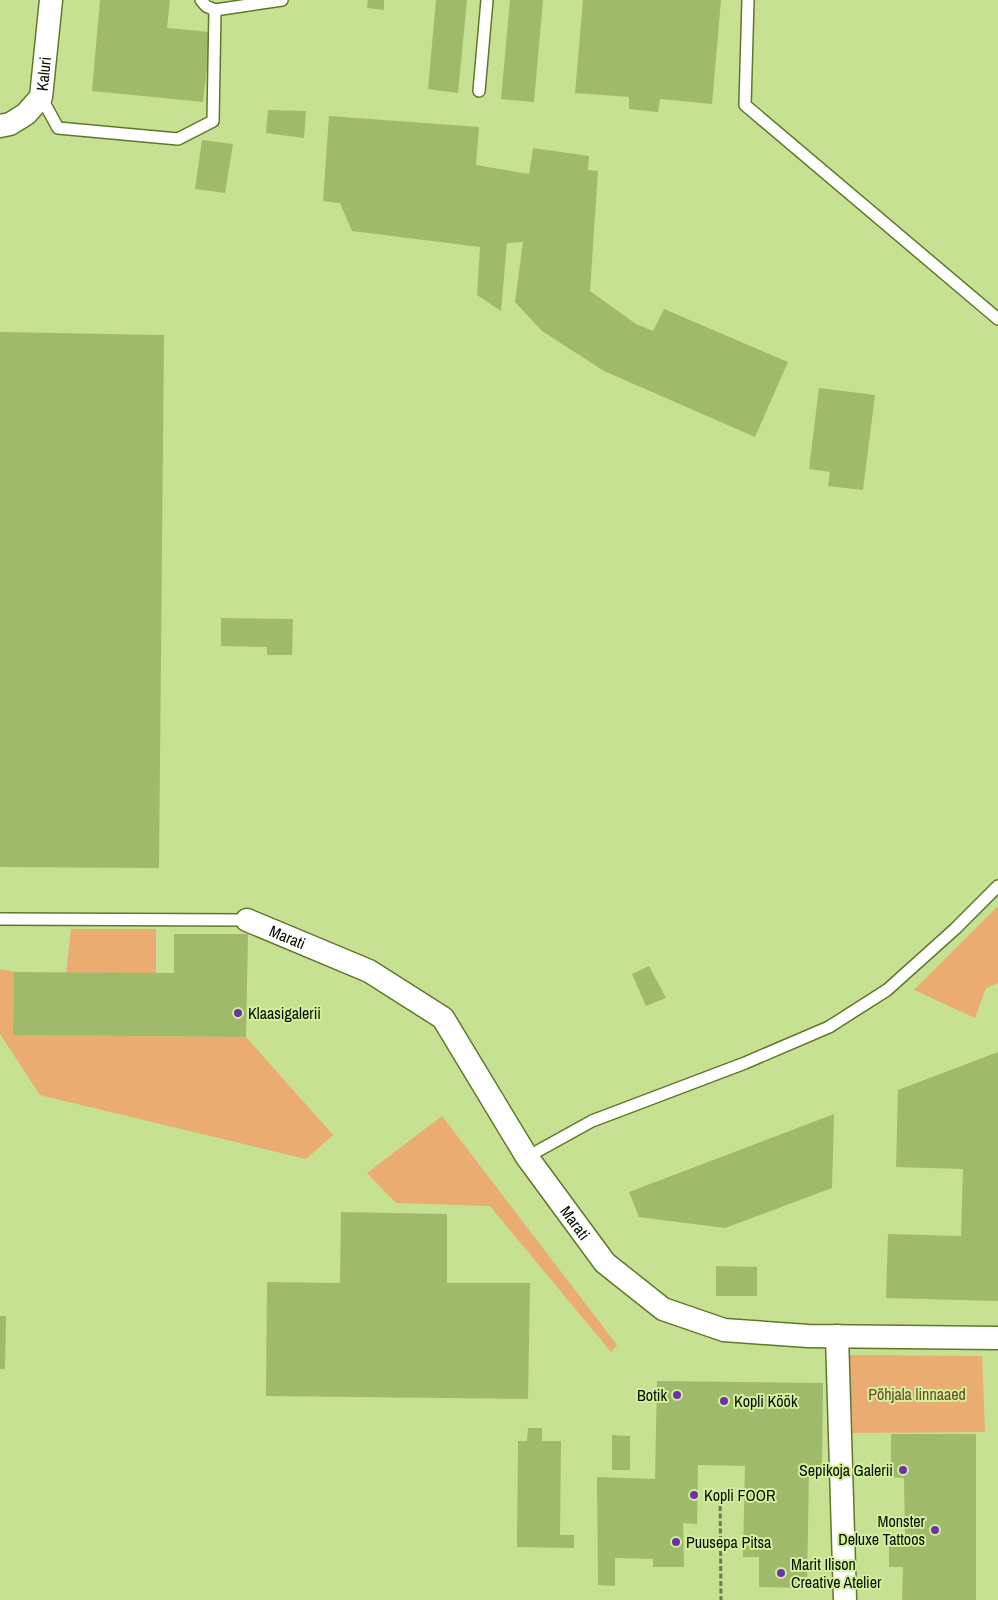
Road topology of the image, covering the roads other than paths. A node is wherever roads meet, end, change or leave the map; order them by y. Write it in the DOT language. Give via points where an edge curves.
graph roads {
  1 [pos="51,0"];
  2 [pos="201,0"];
  3 [pos="282,0"];
  4 [pos="487,0"];
  5 [pos="748,0"];
  6 [pos="215,10"];
  7 [pos="478,91"];
  8 [pos="40,97"];
  9 [pos="0,126"];
  10 [pos="998,319"];
  11 [pos="998,886"];
  12 [pos="0,919"];
  13 [pos="247,920"];
  14 [pos="527,1157"];
  15 [pos="837,1336"];
  16 [pos="998,1338"];
  17 [pos="845,1600"];
  1 -- 8 [label="street, Kaluri"];
  2 -- 6 [label="lane"];
  3 -- 6 [label="lane"];
  4 -- 7 [label="lane"];
  5 -- 10 [label="lane" via="745,105"];
  6 -- 8 [label="lane" via="213,121 178,139 58,128"];
  8 -- 9 [label="street, Kaluri" via="26,114"];
  11 -- 14 [label="lane" via="887,990 829,1026 745,1063 592,1121"];
  12 -- 13 [label="lane"];
  13 -- 14 [label="street, Marati" via="369,971 443,1018"];
  14 -- 15 [label="street, Marati" via="605,1263 663,1309 724,1330"];
  15 -- 16 [label="street, Marati"];
  15 -- 17 [label="street"];
}
